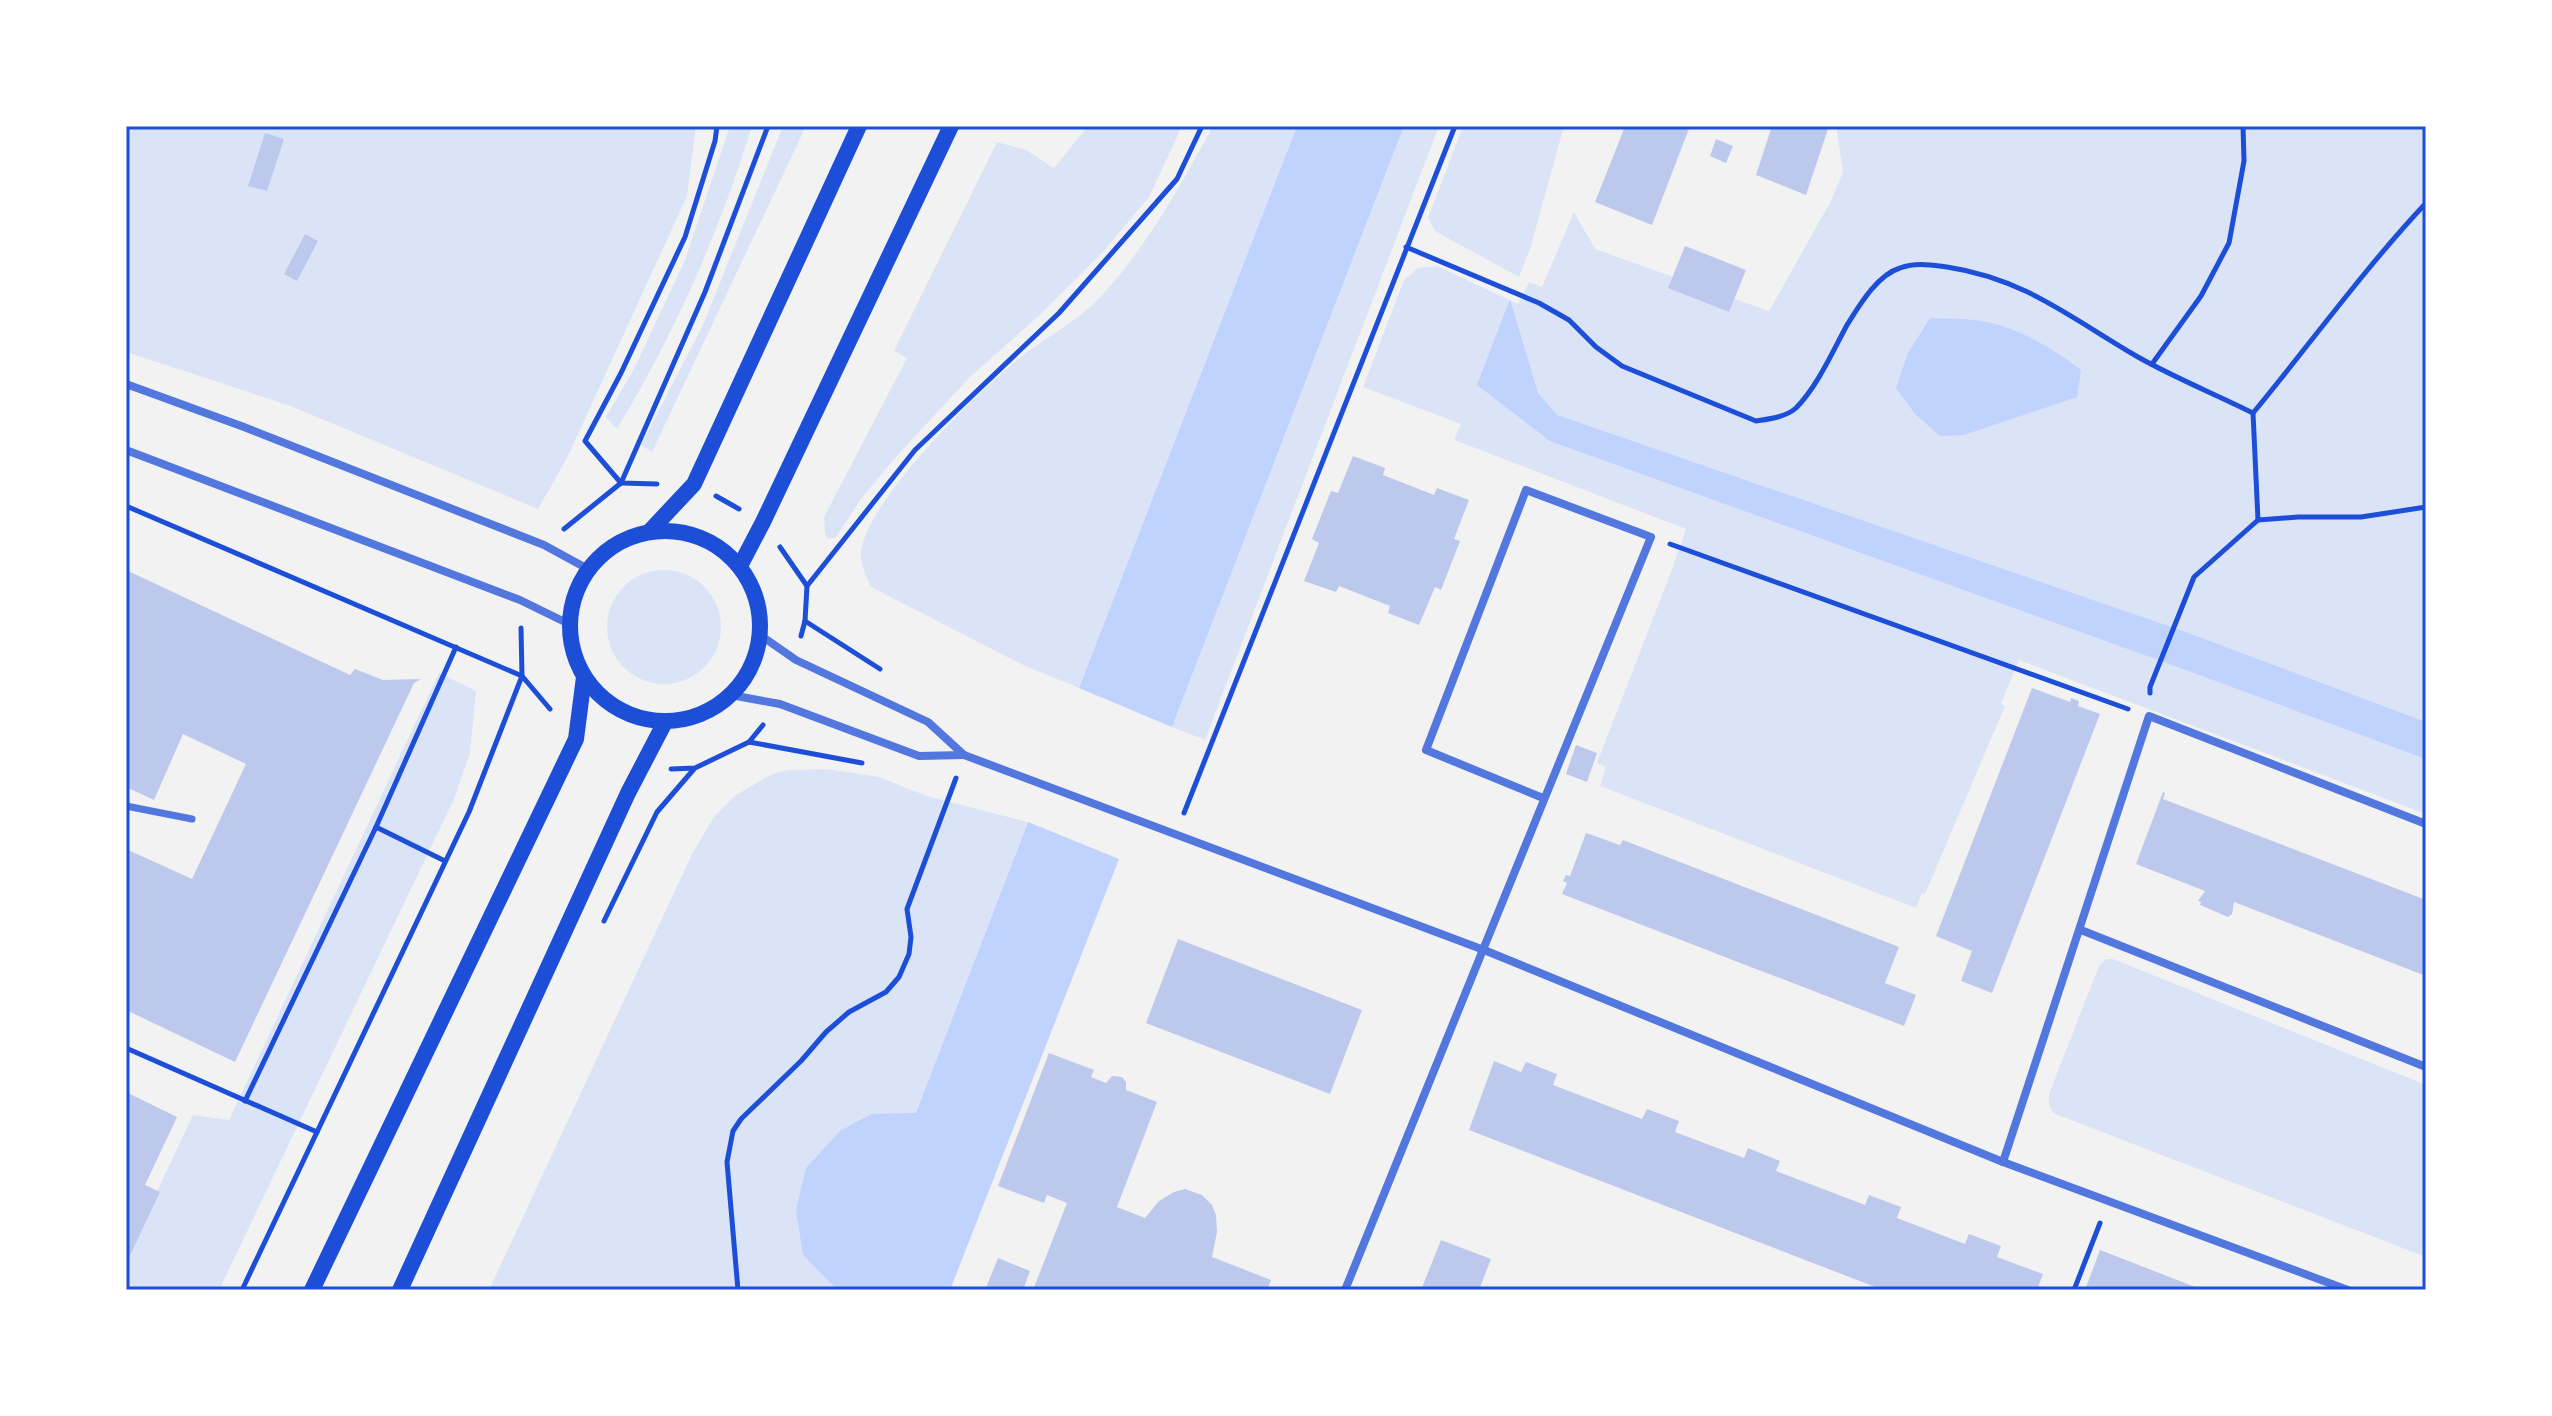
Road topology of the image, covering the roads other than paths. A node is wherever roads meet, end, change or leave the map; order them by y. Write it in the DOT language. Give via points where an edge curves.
graph roads {
  1 [pos="859,126"];
  2 [pos="951,126"];
  3 [pos="126,384"];
  4 [pos="126,450"];
  5 [pos="649,532"];
  6 [pos="740,566"];
  7 [pos="588,569"];
  8 [pos="569,624"];
  9 [pos="760,635"];
  10 [pos="584,677"];
  11 [pos="731,695"];
  12 [pos="665,722"];
  13 [pos="964,755"];
  14 [pos="1543,798"];
  15 [pos="126,806"];
  16 [pos="192,819"];
  17 [pos="2426,824"];
  18 [pos="2081,930"];
  19 [pos="1484,950"];
  20 [pos="2426,1067"];
  21 [pos="2003,1162"];
  22 [pos="312,1290"];
  23 [pos="400,1290"];
  24 [pos="1345,1290"];
  25 [pos="2348,1290"];
  1 -- 5 [label="main road" via="694,484"];
  2 -- 6 [label="main road"];
  3 -- 7 [label="street" via="534,541"];
  4 -- 8 [label="street" via="520,600"];
  5 -- 6 [label="main road" via="683,532 714,544"];
  5 -- 7 [label="main road" via="606,551"];
  6 -- 9 [label="main road" via="756,599"];
  7 -- 8 [label="main road" via="574,595"];
  8 -- 10 [label="main road"];
  9 -- 11 [label="main road" via="751,668"];
  9 -- 13 [label="street" via="796,660 928,722"];
  10 -- 12 [label="main road" via="605,701 633,717"];
  10 -- 22 [label="main road" via="576,739"];
  11 -- 12 [label="main road" via="689,719"];
  11 -- 13 [label="street" via="780,704 919,756"];
  12 -- 23 [label="main road"];
  13 -- 19 [label="street"];
  14 -- 14 [label="street" via="1426,750 1526,490 1651,537"];
  14 -- 19 [label="street"];
  15 -- 16 [label="street"];
  17 -- 18 [label="street" via="2149,716"];
  18 -- 20 [label="street"];
  18 -- 21 [label="street"];
  19 -- 21 [label="street"];
  19 -- 24 [label="street"];
  21 -- 25 [label="street"];
}
